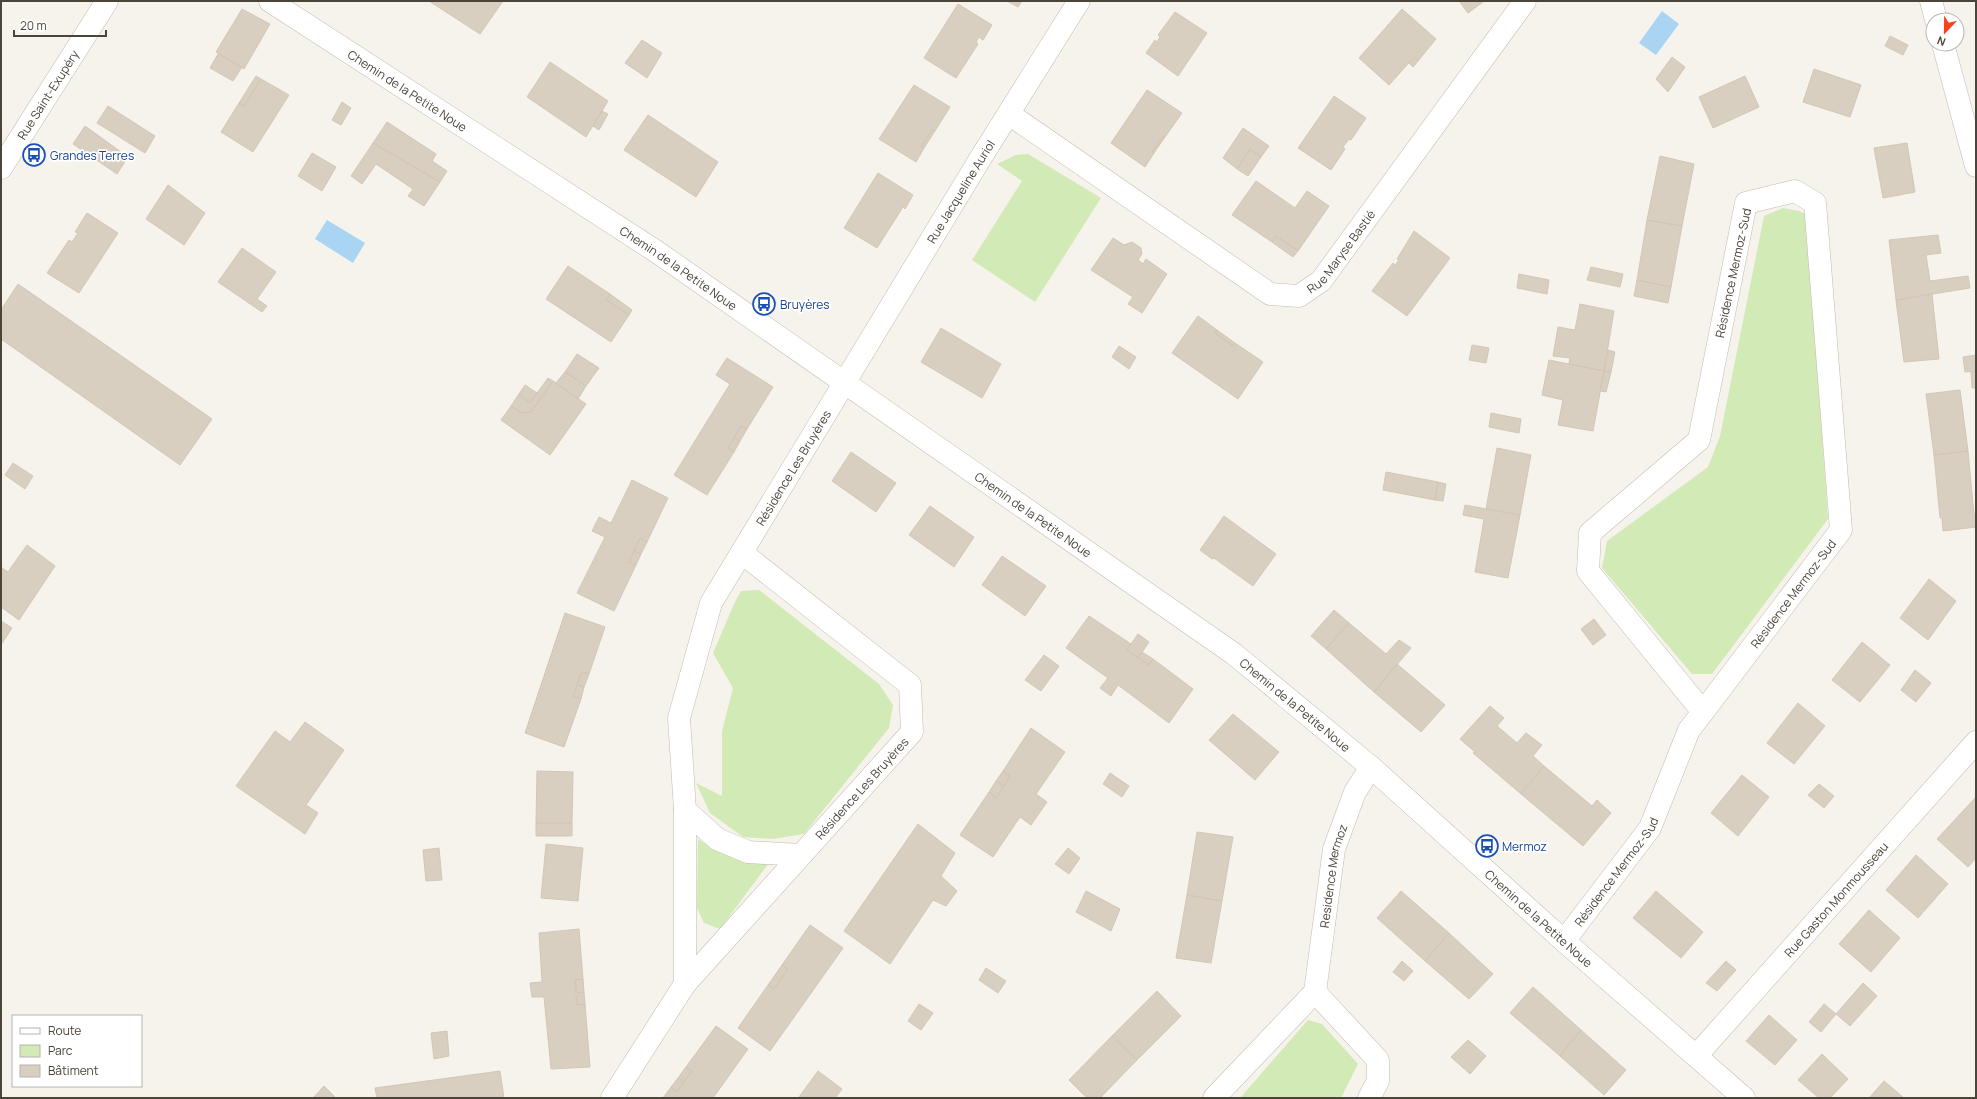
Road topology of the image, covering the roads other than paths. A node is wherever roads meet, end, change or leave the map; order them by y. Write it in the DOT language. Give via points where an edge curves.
graph roads {
  1 [pos="107,1"];
  2 [pos="270,1"];
  3 [pos="1079,1"];
  4 [pos="1525,1"];
  5 [pos="1931,1"];
  6 [pos="1934,12"];
  7 [pos="1944,52"];
  8 [pos="1009,114"];
  9 [pos="1976,166"];
  10 [pos="1,168"];
  11 [pos="845,383"];
  12 [pos="742,553"];
  13 [pos="1703,712"];
  14 [pos="1976,742"];
  15 [pos="1371,767"];
  16 [pos="685,810"];
  17 [pos="801,855"];
  18 [pos="1564,941"];
  19 [pos="685,984"];
  20 [pos="1315,992"];
  21 [pos="1696,1056"];
  22 [pos="612,1098"];
  23 [pos="1214,1098"];
  24 [pos="1369,1098"];
  25 [pos="1744,1098"];
  1 -- 10 [label="street, Rue Saint-Exupéry"];
  2 -- 11 [label="street, Chemin de la Petite Noue" via="657,252"];
  3 -- 8 [label="street, Rue Jacqueline Auriol"];
  4 -- 8 [label="street, Rue Maryse Bastié" via="1321,281 1299,296 1270,294"];
  5 -- 6 [label="street"];
  7 -- 9 [label="street"];
  8 -- 11 [label="street, Rue Jacqueline Auriol"];
  11 -- 12 [label="street, Résidence Les Bruyères"];
  11 -- 15 [label="street, Chemin de la Petite Noue" via="1234,654"];
  12 -- 16 [label="street, Résidence Les Bruyères" via="711,603 679,718"];
  12 -- 17 [label="street, Résidence Les Bruyères" via="910,685 912,732"];
  13 -- 13 [label="street, Résidence Mermoz-Sud" via="1841,530 1815,203 1795,191 1746,203 1699,440 1590,533 1588,571"];
  13 -- 18 [label="street, Résidence Mermoz-Sud" via="1689,730 1650,828"];
  14 -- 21 [label="street, Rue Gaston Monmousseau"];
  15 -- 18 [label="street, Chemin de la Petite Noue"];
  15 -- 20 [label="street, Residence Mermoz" via="1355,792 1334,848"];
  16 -- 17 [label="street" via="717,839 748,852"];
  16 -- 19 [label="street, Résidence Les Bruyères"];
  17 -- 19 [label="street, Résidence Les Bruyères"];
  18 -- 21 [label="street, Chemin de la Petite Noue"];
  19 -- 22 [label="street, Résidence Les Bruyères"];
  20 -- 23 [label="street"];
  20 -- 24 [label="street" via="1378,1060 1378,1081"];
  21 -- 25 [label="street, Chemin de la Petite Noue"];
}
